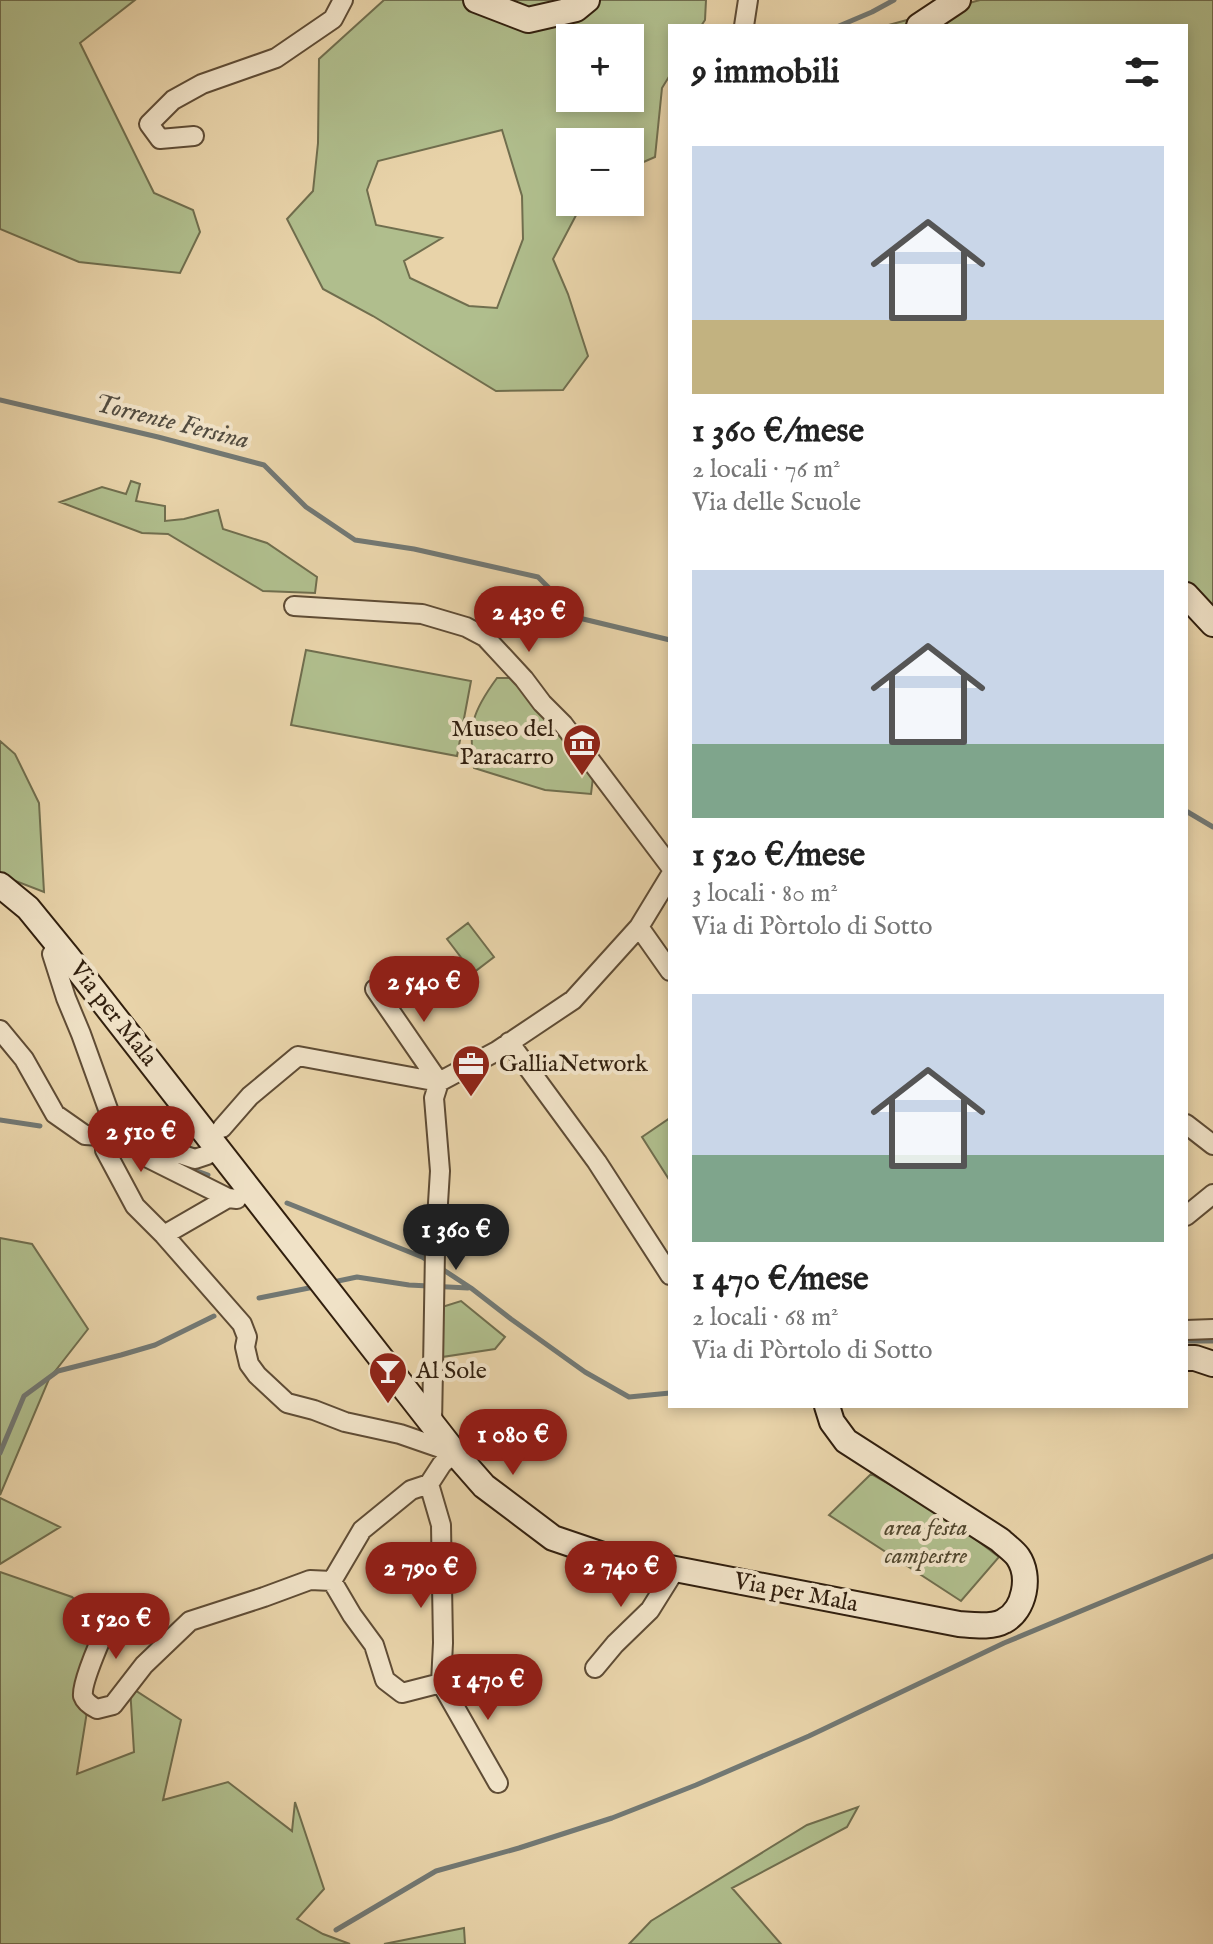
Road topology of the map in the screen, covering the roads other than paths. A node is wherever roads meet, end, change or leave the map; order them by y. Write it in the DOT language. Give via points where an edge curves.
graph roads {
  1 [pos="343,0"];
  2 [pos="476,0"];
  3 [pos="587,0"];
  4 [pos="748,0"];
  5 [pos="958,0"];
  6 [pos="744,24"];
  7 [pos="922,24"];
  8 [pos="194,136"];
  9 [pos="1188,597"];
  10 [pos="294,606"];
  11 [pos="1213,624"];
  12 [pos="668,863"];
  13 [pos="668,879"];
  14 [pos="0,885"];
  15 [pos="639,927"];
  16 [pos="58,946"];
  17 [pos="668,968"];
  18 [pos="375,989"];
  19 [pos="0,1030"];
  20 [pos="509,1042"];
  21 [pos="439,1082"];
  22 [pos="1188,1126"];
  23 [pos="222,1128"];
  24 [pos="118,1137"];
  25 [pos="141,1141"];
  26 [pos="1213,1145"];
  27 [pos="207,1155"];
  28 [pos="1213,1194"];
  29 [pos="228,1198"];
  30 [pos="260,1202"];
  31 [pos="1188,1211"];
  32 [pos="164,1235"];
  33 [pos="668,1272"];
  34 [pos="1213,1329"];
  35 [pos="1188,1330"];
  36 [pos="1188,1358"];
  37 [pos="1213,1364"];
  38 [pos="828,1408"];
  39 [pos="432,1426"];
  40 [pos="455,1453"];
  41 [pos="429,1484"];
  42 [pos="675,1570"];
  43 [pos="332,1581"];
  44 [pos="111,1617"];
  45 [pos="595,1668"];
  46 [pos="441,1683"];
  47 [pos="498,1783"];
  1 -- 8 [label="street" via="333,19 276,58 202,84 173,100 149,124 160,139"];
  2 -- 3 [label="main road" via="528,20 576,9"];
  4 -- 6 [label="street"];
  5 -- 7 [label="main road"];
  9 -- 11 [label="main road"];
  10 -- 12 [label="street" via="422,614 485,637 563,724"];
  13 -- 15 [label="street"];
  14 -- 16 [label="main road, Via per Mala" via="28,908"];
  15 -- 17 [label="street"];
  15 -- 20 [label="street" via="573,1000"];
  16 -- 24 [label="street" via="52,954 61,983"];
  16 -- 30 [label="main road, Via per Mala"];
  18 -- 21 [label="street"];
  19 -- 24 [label="street" via="24,1059 55,1114 85,1135"];
  20 -- 21 [label="street"];
  20 -- 33 [label="street" via="597,1162"];
  21 -- 23 [label="street" via="298,1056"];
  21 -- 39 [label="street" via="434,1098 440,1171"];
  22 -- 26 [label="street"];
  24 -- 25 [label="street"];
  24 -- 32 [label="street" via="105,1150 135,1206"];
  25 -- 27 [label="street" via="195,1159"];
  25 -- 29 [label="street" via="146,1157"];
  28 -- 31 [label="street"];
  29 -- 30 [label="street"];
  29 -- 32 [label="street"];
  30 -- 39 [label="main road, Via per Mala"];
  32 -- 40 [label="street" via="242,1324 249,1364 287,1403"];
  34 -- 35 [label="street"];
  36 -- 37 [label="main road"];
  38 -- 42 [label="main road, Via per Mala" via="846,1441 1000,1540 1018,1557 1025,1574 1017,1608 1004,1621 959,1624"];
  39 -- 40 [label="main road, Via per Mala"];
  40 -- 41 [label="street"];
  40 -- 42 [label="main road, Via per Mala" via="484,1486 553,1538"];
  41 -- 43 [label="street" via="411,1490 362,1530"];
  41 -- 46 [label="street" via="441,1525"];
  42 -- 45 [label="street" via="650,1610"];
  43 -- 44 [label="street" via="310,1580 190,1621 144,1665 113,1705 97,1709 83,1696"];
  43 -- 46 [label="street" via="374,1645 385,1680 402,1693"];
  46 -- 47 [label="street"];
}
